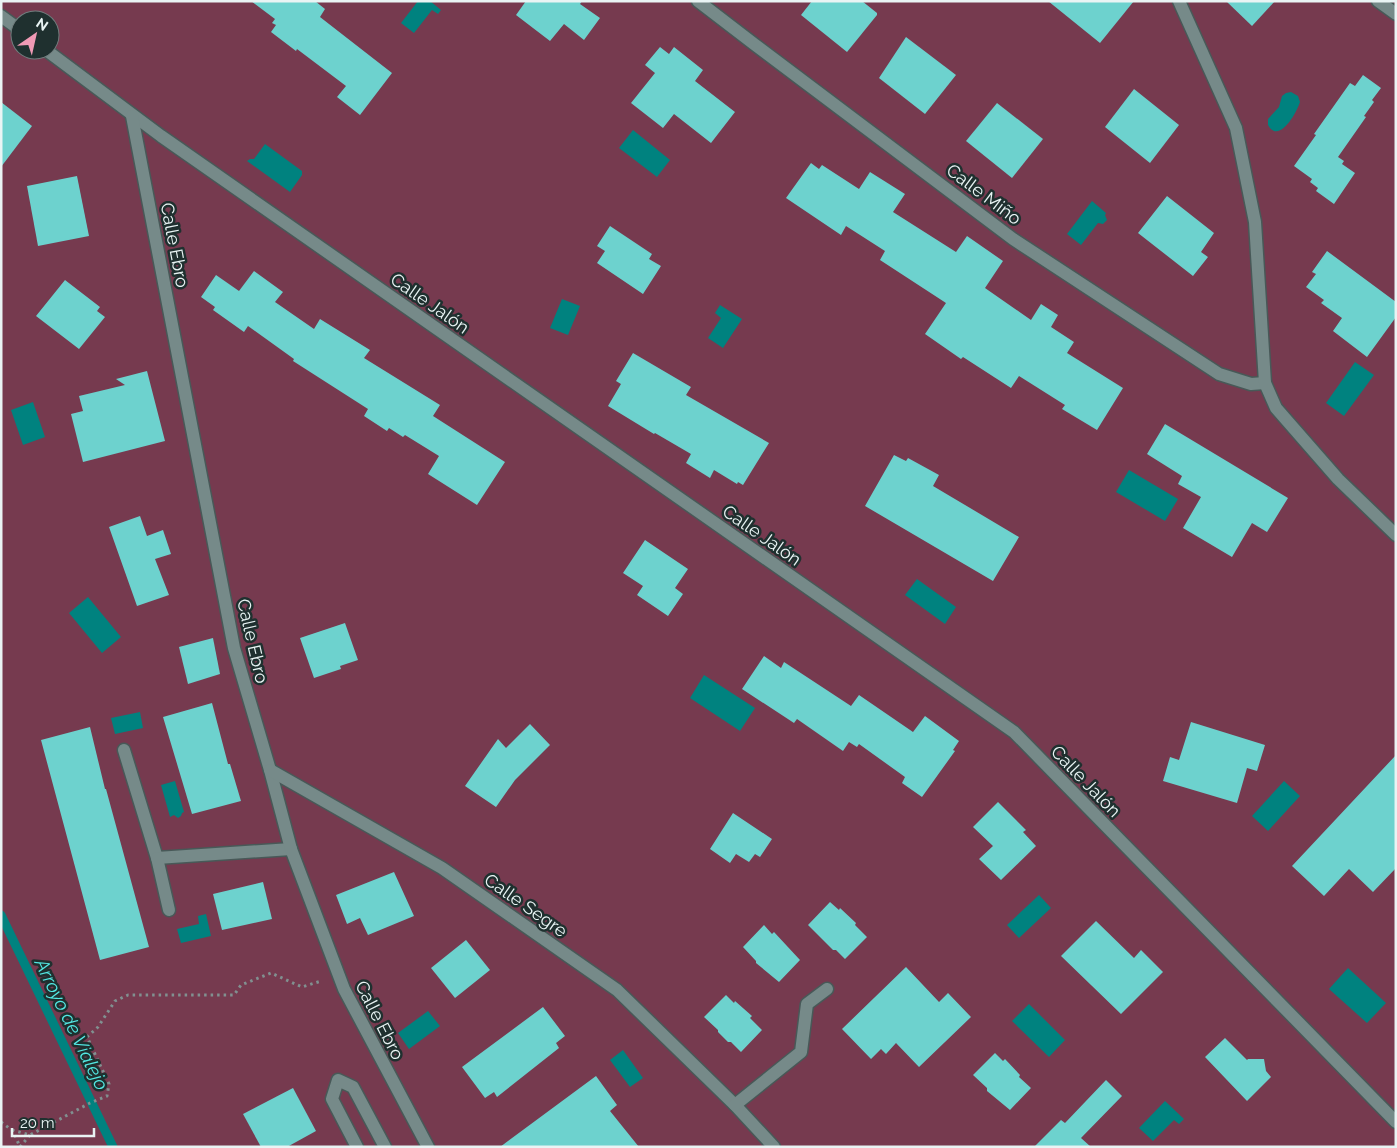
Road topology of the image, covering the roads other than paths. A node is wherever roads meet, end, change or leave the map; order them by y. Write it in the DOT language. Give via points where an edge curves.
graph roads {
  1 [pos="698,1"];
  2 [pos="1180,1"];
  3 [pos="1378,1"];
  4 [pos="1396,14"];
  5 [pos="59,60"];
  6 [pos="132,116"];
  7 [pos="1265,383"];
  8 [pos="1396,535"];
  9 [pos="124,750"];
  10 [pos="270,770"];
  11 [pos="291,849"];
  12 [pos="157,858"];
  13 [pos="169,910"];
  14 [pos="827,989"];
  15 [pos="735,1106"];
  16 [pos="1396,1122"];
  17 [pos="357,1147"];
  18 [pos="385,1147"];
  19 [pos="428,1147"];
  20 [pos="774,1147"];
  1 -- 7 [label="street, Calle Miño" via="1013,238 1219,374 1251,384"];
  2 -- 7 [label="street" via="1236,128 1255,222"];
  3 -- 4 [label="street"];
  5 -- 6 [label="street, Calle Jalón"];
  6 -- 10 [label="street, Calle Ebro" via="234,648"];
  6 -- 16 [label="street, Calle Jalón" via="1014,732"];
  7 -- 8 [label="street" via="1276,408 1338,479"];
  9 -- 12 [label="street"];
  10 -- 11 [label="street, Calle Ebro"];
  10 -- 15 [label="street, Calle Segre" via="442,868 617,990"];
  11 -- 12 [label="street"];
  11 -- 19 [label="street, Calle Ebro" via="344,989"];
  12 -- 13 [label="street"];
  14 -- 15 [label="street" via="807,1004 801,1052"];
  15 -- 20 [label="street, Calle Segre"];
  17 -- 18 [label="street" via="332,1099 338,1080 353,1087"];
}
